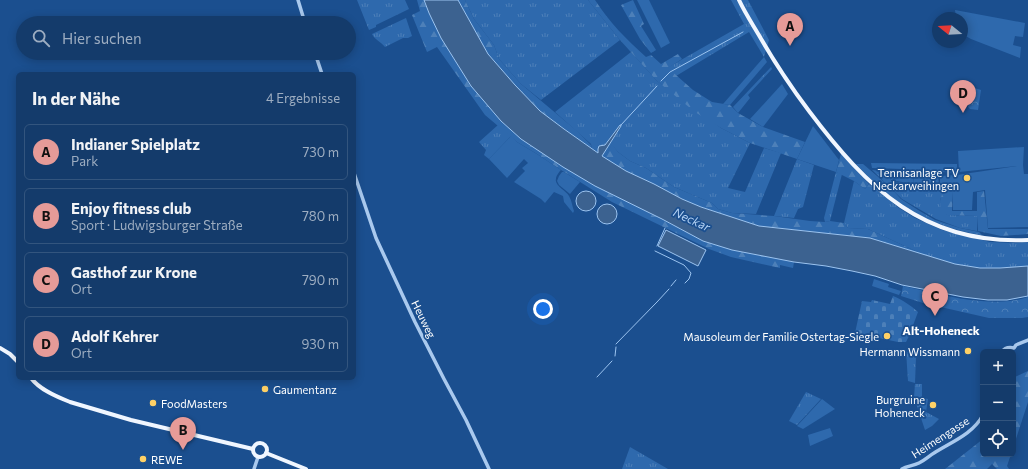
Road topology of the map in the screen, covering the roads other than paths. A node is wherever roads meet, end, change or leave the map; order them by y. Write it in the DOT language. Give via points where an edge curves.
graph roads {
  1 [pos="298,0"];
  2 [pos="739,0"];
  3 [pos="303,16"];
  4 [pos="317,60"];
  5 [pos="321,72"];
  6 [pos="356,179"];
  7 [pos="1028,240"];
  8 [pos="1028,340"];
  9 [pos="0,348"];
  10 [pos="1005,349"];
  11 [pos="16,360"];
  12 [pos="33,380"];
  13 [pos="980,420"];
  14 [pos="253,449"];
  15 [pos="266,453"];
  16 [pos="258,457"];
  17 [pos="254,469"];
  18 [pos="306,469"];
  19 [pos="489,469"];
  20 [pos="902,469"];
  1 -- 3 [label="street"];
  2 -- 7 [label="main road" via="798,96 850,162 889,198 919,218 953,231 981,238"];
  4 -- 5 [label="street"];
  6 -- 19 [label="street, Heuweg" via="376,238"];
  8 -- 10 [label="street" via="1014,348"];
  9 -- 11 [label="main road"];
  12 -- 14 [label="main road" via="61,399 93,410"];
  13 -- 20 [label="street, Heimengasse" via="960,438 924,461"];
  14 -- 15 [label="main road" via="256,444 263,444"];
  14 -- 16 [label="main road" via="253,454"];
  15 -- 16 [label="main road"];
  15 -- 18 [label="main road"];
  16 -- 17 [label="street"];
}
